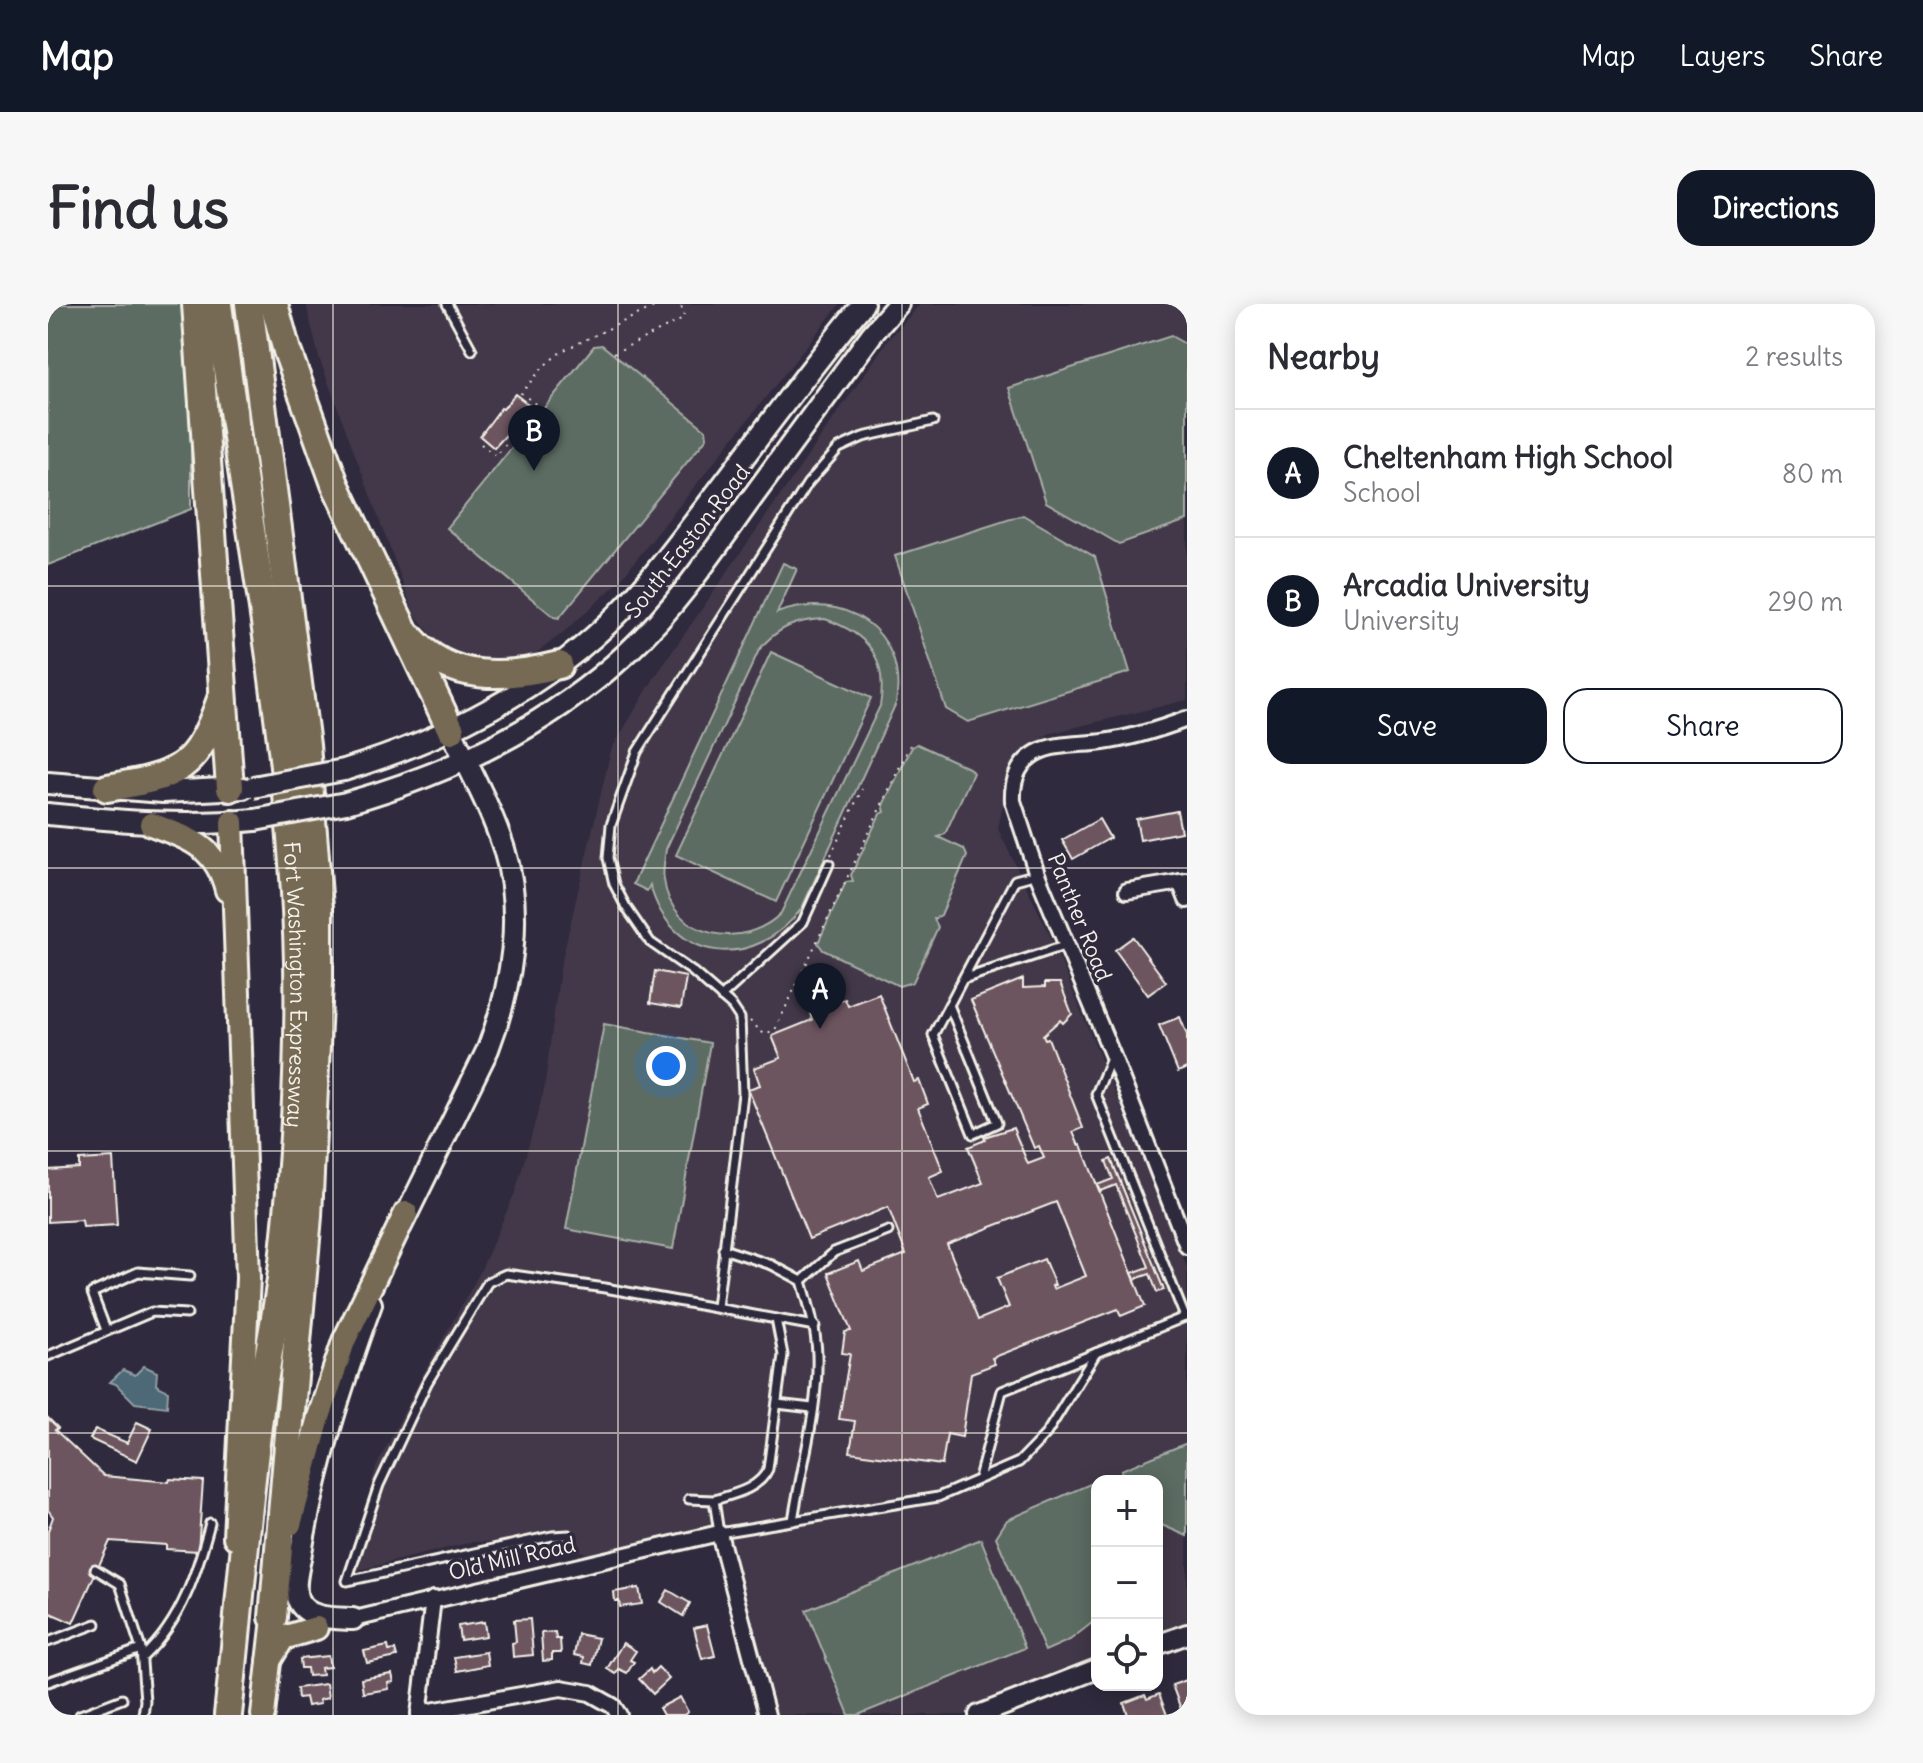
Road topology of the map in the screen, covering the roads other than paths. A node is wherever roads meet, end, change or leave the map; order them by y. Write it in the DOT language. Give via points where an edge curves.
graph roads {
  1 [pos="196,304"];
  2 [pos="218,304"];
  3 [pos="249,304"];
  4 [pos="274,304"];
  5 [pos="447,304"];
  6 [pos="863,304"];
  7 [pos="898,304"];
  8 [pos="837,337"];
  9 [pos="472,350"];
  10 [pos="858,353"];
  11 [pos="933,421"];
  12 [pos="401,626"];
  13 [pos="559,665"];
  14 [pos="224,688"];
  15 [pos="1187,719"];
  16 [pos="451,730"];
  17 [pos="465,761"];
  18 [pos="48,783"];
  19 [pos="107,788"];
  20 [pos="242,788"];
  21 [pos="48,814"];
  22 [pos="232,822"];
  23 [pos="151,824"];
  24 [pos="829,864"];
  25 [pos="1037,874"];
  26 [pos="1184,882"];
  27 [pos="1127,891"];
  28 [pos="1187,900"];
  29 [pos="235,933"];
  30 [pos="1067,945"];
  31 [pos="963,979"];
  32 [pos="721,997"];
  33 [pos="949,1005"];
  34 [pos="1112,1054"];
  35 [pos="406,1213"];
  36 [pos="888,1231"];
  37 [pos="1187,1246"];
  38 [pos="723,1249"];
  39 [pos="190,1276"];
  40 [pos="802,1281"];
  41 [pos="717,1307"];
  42 [pos="187,1314"];
  43 [pos="1186,1317"];
  44 [pos="776,1319"];
  45 [pos="815,1326"];
  46 [pos="106,1330"];
  47 [pos="1096,1353"];
  48 [pos="48,1356"];
  49 [pos="777,1404"];
  50 [pos="812,1408"];
  51 [pos="979,1478"];
  52 [pos="689,1499"];
  53 [pos="714,1500"];
  54 [pos="793,1521"];
  55 [pos="210,1523"];
  56 [pos="719,1533"];
  57 [pos="569,1535"];
  58 [pos="95,1569"];
  59 [pos="433,1599"];
  60 [pos="273,1617"];
  61 [pos="353,1619"];
  62 [pos="96,1624"];
  63 [pos="316,1628"];
  64 [pos="1187,1634"];
  65 [pos="48,1642"];
  66 [pos="1163,1643"];
  67 [pos="142,1652"];
  68 [pos="269,1662"];
  69 [pos="1091,1671"];
  70 [pos="48,1682"];
  71 [pos="122,1699"];
  72 [pos="419,1714"];
  73 [pos="80,1715"];
  74 [pos="143,1715"];
  75 [pos="228,1715"];
  76 [pos="263,1715"];
  77 [pos="619,1715"];
  78 [pos="767,1715"];
  79 [pos="979,1715"];
  1 -- 14 [label="highway"];
  2 -- 75 [label="highway, Fort Washington Expressway" via="267,638 298,962 294,1128 283,1265 260,1408"];
  3 -- 60 [label="highway, Fort Washington Expressway" via="306,745 319,908 308,1216"];
  4 -- 12 [label="highway" via="335,484"];
  5 -- 9 [label="lane"];
  6 -- 8 [label="main road, South Easton Road"];
  7 -- 10 [label="main road, South Easton Road"];
  8 -- 10 [label="main road"];
  8 -- 13 [label="main road, South Easton Road" via="658,569 621,611"];
  10 -- 17 [label="main road, South Easton Road" via="660,619 561,706"];
  11 -- 32 [label="lane" via="839,448 808,483 637,752 622,790 608,858 614,884 650,942"];
  12 -- 13 [label="highway" via="431,656 468,672 506,675"];
  12 -- 16 [label="highway"];
  13 -- 16 [label="main road, South Easton Road"];
  14 -- 19 [label="highway" via="209,733 191,757 166,775"];
  14 -- 20 [label="highway"];
  15 -- 25 [label="street, Panther Road" via="1130,738 1038,751 1029,758 1014,779 1013,801"];
  16 -- 17 [label="main road"];
  16 -- 20 [label="main road, South Easton Road, bridge" via="344,770"];
  17 -- 22 [label="main road, South Easton Road, bridge" via="346,803"];
  17 -- 35 [label="main road" via="505,851 513,951 488,1049"];
  18 -- 19 [label="main road, South Easton Road"];
  19 -- 20 [label="main road, South Easton Road"];
  20 -- 22 [label="main road"];
  21 -- 23 [label="main road, South Easton Road"];
  22 -- 23 [label="main road, South Easton Road"];
  22 -- 29 [label="highway"];
  23 -- 29 [label="highway" via="210,854 226,886"];
  24 -- 32 [label="lane" via="803,922"];
  25 -- 30 [label="street, Panther Road"];
  25 -- 31 [label="lane" via="1015,880"];
  26 -- 27 [label="street"];
  26 -- 28 [label="street"];
  29 -- 75 [label="highway" via="248,1278"];
  30 -- 31 [label="lane"];
  30 -- 34 [label="street, Panther Road"];
  31 -- 33 [label="lane"];
  32 -- 38 [label="lane" via="740,1018 743,1094"];
  33 -- 33 [label="lane" via="933,1035 973,1134 997,1123"];
  34 -- 37 [label="street, Panther Road"];
  34 -- 43 [label="lane" via="1096,1094"];
  35 -- 60 [label="highway" via="358,1309 333,1374 292,1512"];
  35 -- 61 [label="main road" via="351,1358 322,1459 296,1584 299,1602 308,1612"];
  36 -- 40 [label="lane" via="834,1252"];
  38 -- 40 [label="lane"];
  38 -- 41 [label="lane"];
  39 -- 46 [label="lane" via="138,1272 92,1293"];
  40 -- 45 [label="lane"];
  41 -- 44 [label="lane"];
  41 -- 57 [label="lane" via="506,1274 488,1282 427,1383 381,1481 347,1581"];
  42 -- 46 [label="lane" via="152,1312"];
  43 -- 47 [label="lane"];
  44 -- 45 [label="lane"];
  44 -- 49 [label="lane" via="783,1355"];
  45 -- 50 [label="lane"];
  46 -- 48 [label="lane"];
  47 -- 51 [label="lane" via="1046,1434 1019,1462"];
  47 -- 51 [label="lane" via="1002,1391"];
  49 -- 50 [label="lane"];
  49 -- 53 [label="lane" via="763,1479"];
  50 -- 54 [label="lane"];
  51 -- 54 [label="lane" via="938,1497"];
  52 -- 53 [label="lane"];
  53 -- 56 [label="lane"];
  54 -- 56 [label="lane"];
  55 -- 67 [label="lane" via="189,1590 162,1640"];
  56 -- 59 [label="street, Old Mill Road"];
  56 -- 78 [label="street"];
  58 -- 67 [label="lane" via="120,1584"];
  59 -- 61 [label="street, Old Mill Road"];
  59 -- 72 [label="street"];
  60 -- 68 [label="highway"];
  61 -- 63 [label="street, Old Mill Road"];
  62 -- 65 [label="lane"];
  63 -- 68 [label="highway" via="283,1638"];
  64 -- 66 [label="street"];
  67 -- 70 [label="lane"];
  67 -- 74 [label="lane"];
  68 -- 76 [label="highway"];
  69 -- 79 [label="street"];
  71 -- 73 [label="lane"];
  72 -- 77 [label="street" via="561,1688 590,1693"];
}
